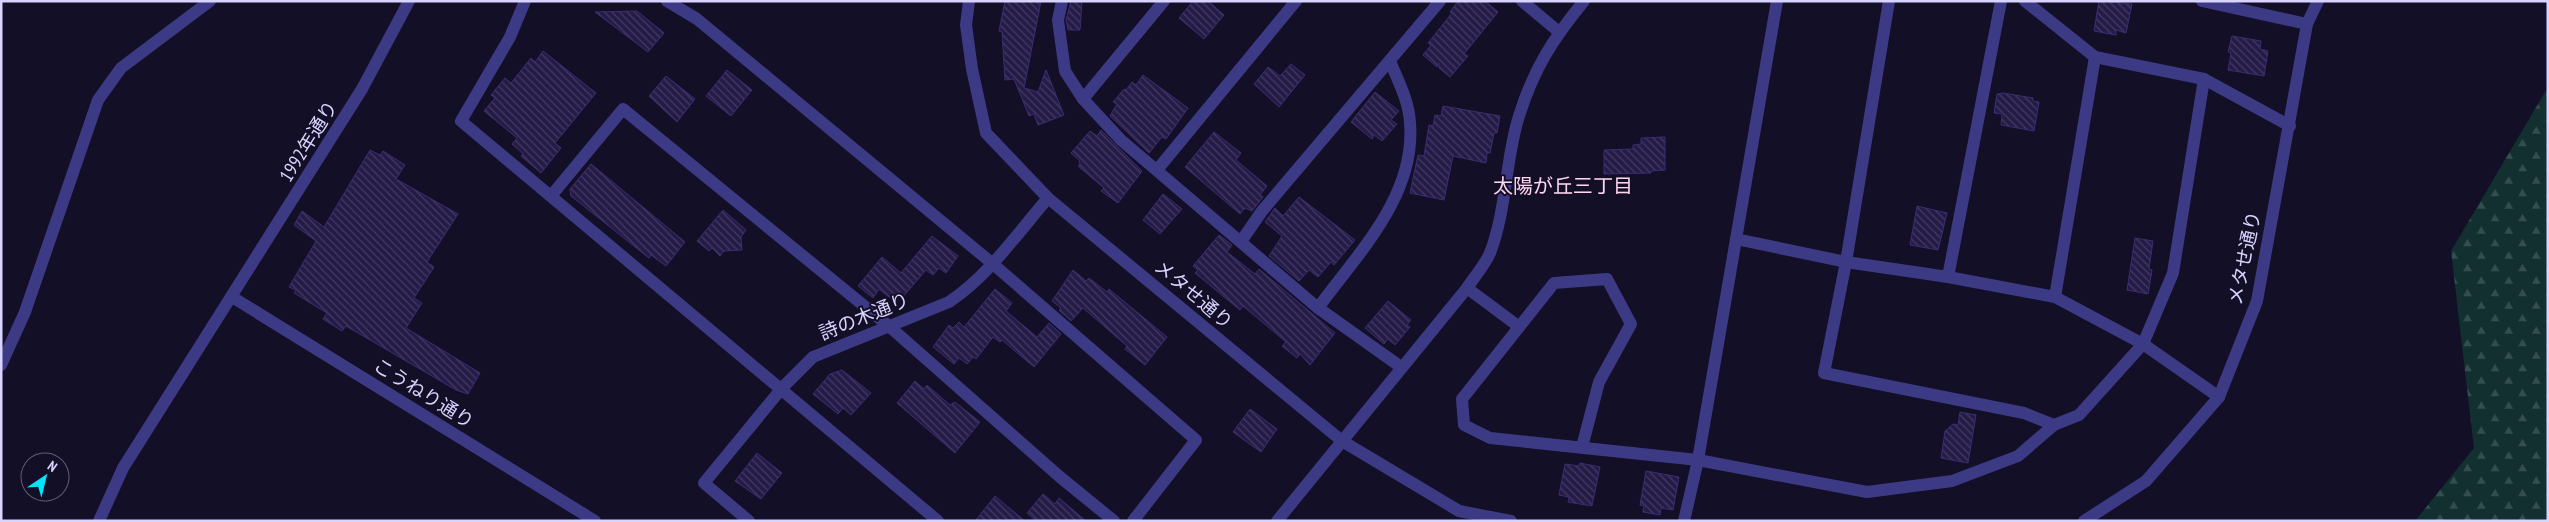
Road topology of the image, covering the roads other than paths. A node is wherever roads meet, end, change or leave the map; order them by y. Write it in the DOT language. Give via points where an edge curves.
graph roads {
  1 [pos="210,1"];
  2 [pos="409,1"];
  3 [pos="525,1"];
  4 [pos="667,1"];
  5 [pos="969,1"];
  6 [pos="1062,1"];
  7 [pos="1164,1"];
  8 [pos="1296,1"];
  9 [pos="1440,1"];
  10 [pos="1522,1"];
  11 [pos="1584,1"];
  12 [pos="1777,1"];
  13 [pos="1889,1"];
  14 [pos="2001,1"];
  15 [pos="2024,1"];
  16 [pos="2202,1"];
  17 [pos="2318,1"];
  18 [pos="2307,24"];
  19 [pos="1559,32"];
  20 [pos="2094,57"];
  21 [pos="1390,61"];
  22 [pos="2204,79"];
  23 [pos="1083,99"];
  24 [pos="2290,126"];
  25 [pos="1157,170"];
  26 [pos="551,196"];
  27 [pos="1048,198"];
  28 [pos="1736,239"];
  29 [pos="1242,240"];
  30 [pos="1846,262"];
  31 [pos="993,264"];
  32 [pos="1948,277"];
  33 [pos="1467,288"];
  34 [pos="232,297"];
  35 [pos="2056,297"];
  36 [pos="1318,308"];
  37 [pos="1518,326"];
  38 [pos="890,327"];
  39 [pos="2143,344"];
  40 [pos="1,365"];
  41 [pos="1400,367"];
  42 [pos="782,388"];
  43 [pos="2219,397"];
  44 [pos="2054,425"];
  45 [pos="1342,441"];
  46 [pos="1582,447"];
  47 [pos="1698,460"];
  48 [pos="99,521"];
  49 [pos="595,521"];
  50 [pos="749,521"];
  51 [pos="938,521"];
  52 [pos="1114,521"];
  53 [pos="1134,521"];
  54 [pos="1277,521"];
  55 [pos="1511,521"];
  56 [pos="1684,521"];
  57 [pos="2084,521"];
  1 -- 40 [label="street" via="121,68 98,100 25,312"];
  2 -- 34 [label="street, 1992年通り" via="362,89"];
  3 -- 26 [label="street" via="510,37 461,121"];
  4 -- 31 [label="street" via="697,19"];
  5 -- 27 [label="street, メタせ通り" via="966,25 969,51 986,133"];
  6 -- 23 [label="street" via="1058,20 1066,71"];
  7 -- 23 [label="street"];
  8 -- 25 [label="street"];
  9 -- 21 [label="street"];
  10 -- 19 [label="street"];
  11 -- 19 [label="street"];
  12 -- 28 [label="street"];
  13 -- 30 [label="street"];
  14 -- 32 [label="street"];
  15 -- 20 [label="street"];
  16 -- 18 [label="street"];
  17 -- 18 [label="street, メタせ通り"];
  18 -- 24 [label="street, メタせ通り"];
  19 -- 33 [label="street" via="1540,60 1519,117 1501,215 1489,255"];
  20 -- 22 [label="street"];
  20 -- 35 [label="street"];
  21 -- 29 [label="street" via="1262,211"];
  21 -- 36 [label="street" via="1407,103 1410,124 1406,172 1392,205"];
  22 -- 24 [label="street"];
  22 -- 39 [label="street" via="2173,273"];
  23 -- 25 [label="street" via="1121,140"];
  24 -- 43 [label="street, メタせ通り" via="2257,300"];
  25 -- 29 [label="street"];
  26 -- 38 [label="street" via="623,109"];
  26 -- 42 [label="street"];
  27 -- 31 [label="street, 詩の木通り"];
  27 -- 45 [label="street, メタせ通り"];
  28 -- 30 [label="street"];
  28 -- 47 [label="street"];
  29 -- 36 [label="street"];
  30 -- 32 [label="street"];
  30 -- 44 [label="street" via="1824,373 2024,413"];
  31 -- 38 [label="street, 詩の木通り" via="948,302"];
  31 -- 53 [label="street" via="1196,440"];
  32 -- 35 [label="street"];
  33 -- 37 [label="street"];
  33 -- 41 [label="street"];
  34 -- 48 [label="street, 1992年通り" via="123,468"];
  34 -- 49 [label="street, こうねり通り"];
  35 -- 39 [label="street"];
  36 -- 41 [label="street"];
  37 -- 46 [label="street" via="1462,400 1464,425 1490,438"];
  37 -- 46 [label="street" via="1554,283 1607,279 1631,324 1598,382"];
  38 -- 42 [label="street, 詩の木通り" via="813,357"];
  38 -- 52 [label="street"];
  39 -- 43 [label="street"];
  39 -- 44 [label="street" via="2079,415"];
  41 -- 45 [label="street"];
  42 -- 50 [label="street, 詩の木通り" via="704,483"];
  42 -- 51 [label="street"];
  43 -- 57 [label="street, メタせ通り" via="2146,481"];
  44 -- 47 [label="street" via="2018,456 1952,481 1866,492"];
  45 -- 54 [label="street"];
  45 -- 55 [label="street, メタせ通り" via="1459,511"];
  46 -- 47 [label="street"];
  47 -- 56 [label="street"];
}
